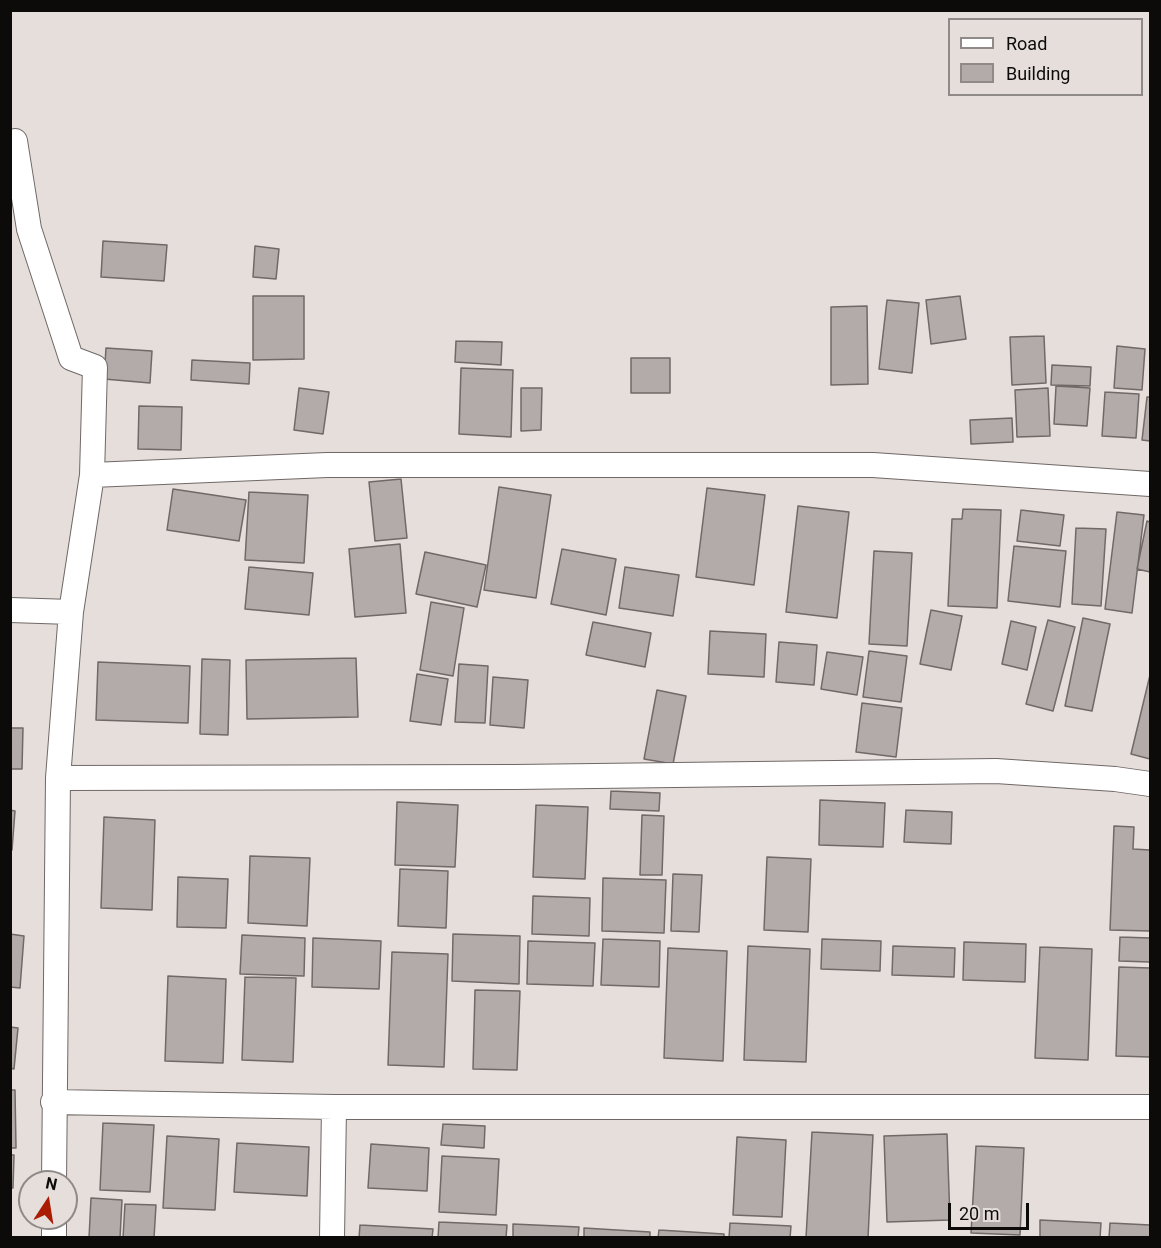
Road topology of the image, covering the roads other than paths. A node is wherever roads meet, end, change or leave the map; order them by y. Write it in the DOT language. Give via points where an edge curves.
graph roads {
  1 [pos="15,141"];
  2 [pos="92,475"];
  3 [pos="1150,484"];
  4 [pos="10,610"];
  5 [pos="70,612"];
  6 [pos="58,778"];
  7 [pos="1150,784"];
  8 [pos="53,1102"];
  9 [pos="334,1107"];
  10 [pos="1150,1107"];
  11 [pos="54,1170"];
  12 [pos="332,1238"];
  1 -- 2 [label="street" via="29,229 71,358 95,367"];
  2 -- 3 [label="street" via="327,465 873,465"];
  2 -- 5 [label="street"];
  4 -- 5 [label="street"];
  5 -- 6 [label="street"];
  6 -- 7 [label="street" via="996,771"];
  6 -- 8 [label="street"];
  8 -- 9 [label="street"];
  8 -- 11 [label="street"];
  9 -- 10 [label="street"];
  9 -- 12 [label="street"];
}
